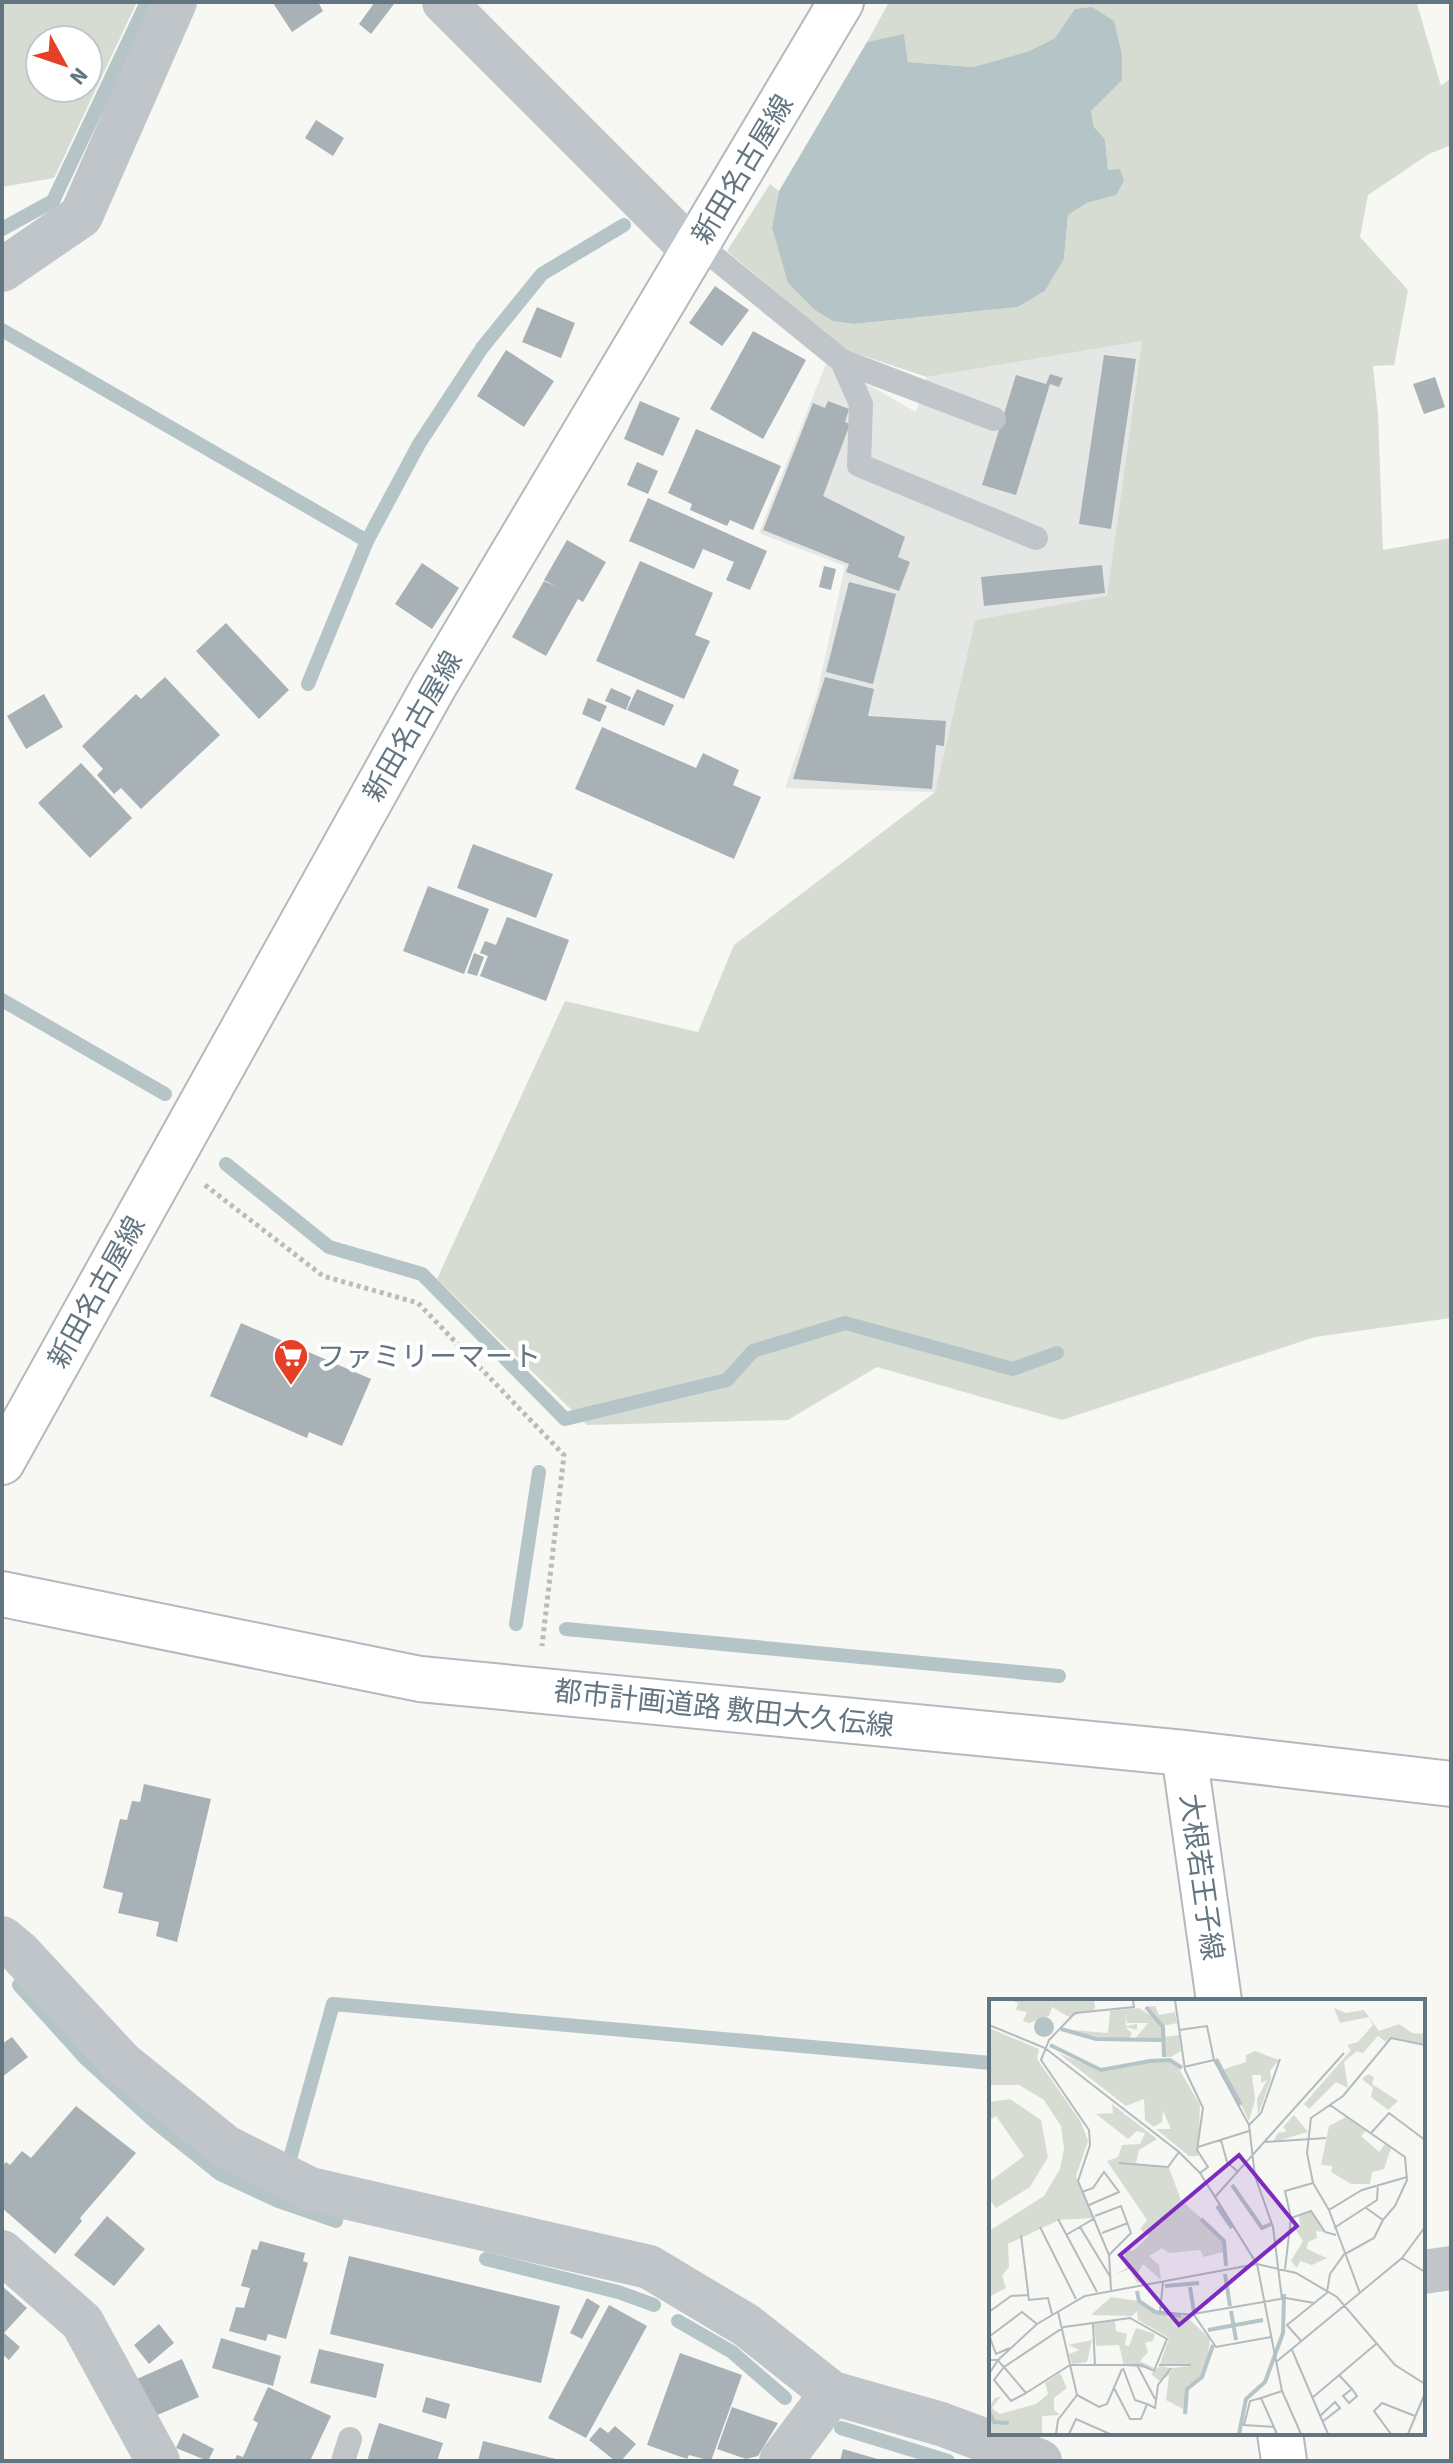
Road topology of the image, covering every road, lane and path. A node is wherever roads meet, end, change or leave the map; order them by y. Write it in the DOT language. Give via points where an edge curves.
graph roads {
  1 [pos="175,2"];
  2 [pos="444,2"];
  3 [pos="841,2"];
  4 [pos="695,248"];
  5 [pos="2,270"];
  6 [pos="842,361"];
  7 [pos="994,419"];
  8 [pos="1036,538"];
  9 [pos="170,1159"];
  10 [pos="2,1462"];
  11 [pos="2,1594"];
  12 [pos="537,1690"];
  13 [pos="1184,1753"];
  14 [pos="1451,1784"];
  15 [pos="8,1952"];
  16 [pos="1219,1999"];
  17 [pos="2,2252"];
  18 [pos="1451,2268"];
  19 [pos="1425,2272"];
  20 [pos="832,2393"];
  21 [pos="1280,2435"];
  22 [pos="158,2461"];
  23 [pos="781,2461"];
  24 [pos="1040,2461"];
  25 [pos="1284,2461"];
  1 -- 5 [label="street" via="81,216"];
  2 -- 4 [label="street"];
  3 -- 4 [label="street, 新田名古屋線"];
  4 -- 6 [label="lane"];
  4 -- 9 [label="street, 新田名古屋線" via="434,686"];
  6 -- 7 [label="lane"];
  6 -- 8 [label="lane" via="861,404 859,465"];
  9 -- 10 [label="street, 新田名古屋線"];
  9 -- 12 [label="path" via="323,1276 418,1303 564,1455"];
  11 -- 12 [label="street, 都市計画道路 敷田大久伝線" via="420,1679"];
  12 -- 13 [label="street, 都市計画道路 敷田大久伝線"];
  13 -- 14 [label="street, 都市計画道路 敷田大久伝線"];
  13 -- 16 [label="street, 大根若王子線"];
  15 -- 20 [label="street" via="121,2062 226,2147 310,2189 649,2267 746,2325"];
  17 -- 22 [label="street" via="82,2322"];
  18 -- 19 [label="street"];
  20 -- 23 [label="street"];
  20 -- 24 [label="street" via="941,2424"];
  21 -- 25 [label="street"];
}
